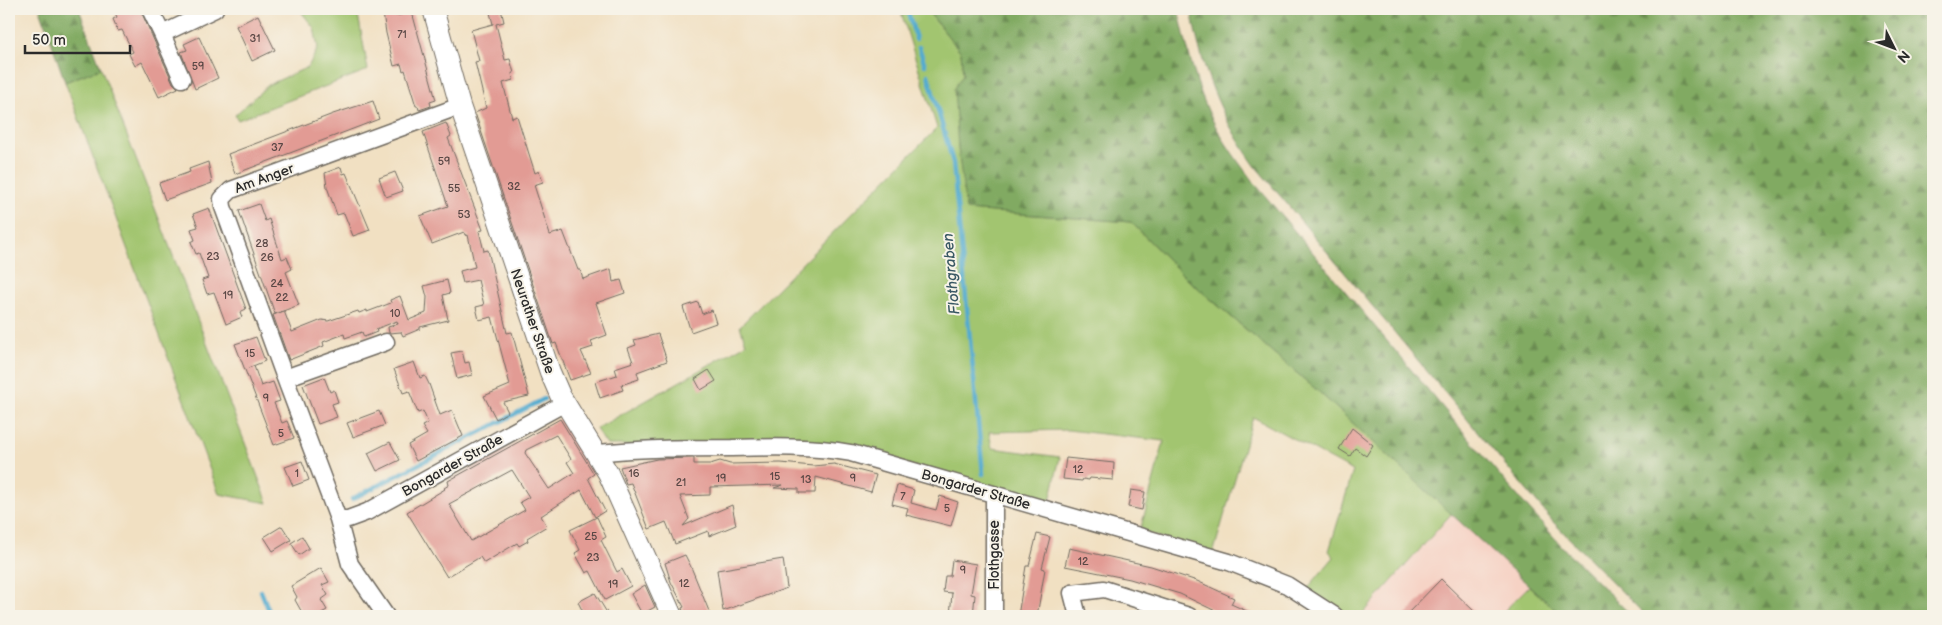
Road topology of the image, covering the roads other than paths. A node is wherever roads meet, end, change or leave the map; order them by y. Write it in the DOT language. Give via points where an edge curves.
graph roads {
  1 [pos="150,9"];
  2 [pos="215,9"];
  3 [pos="432,9"];
  4 [pos="162,34"];
  5 [pos="182,79"];
  6 [pos="460,106"];
  7 [pos="386,342"];
  8 [pos="286,378"];
  9 [pos="565,403"];
  10 [pos="598,453"];
  11 [pos="994,494"];
  12 [pos="338,519"];
  13 [pos="1312,610"];
  14 [pos="386,616"];
  15 [pos="672,616"];
  16 [pos="994,616"];
  17 [pos="1078,616"];
  18 [pos="1189,616"];
  19 [pos="1334,616"];
  1 -- 4 [label="street"];
  2 -- 4 [label="street"];
  3 -- 6 [label="street, Neurather Straße"];
  4 -- 5 [label="street"];
  6 -- 8 [label="street, Am Anger" via="230,190 224,195 223,207"];
  6 -- 9 [label="street, Neurather Straße" via="550,372"];
  7 -- 8 [label="street"];
  8 -- 12 [label="street, Am Anger"];
  9 -- 10 [label="street, Neurather Straße"];
  9 -- 12 [label="street, Bongarder Straße" via="374,509 352,518"];
  10 -- 11 [label="street, Bongarder Straße" via="670,448 828,449"];
  10 -- 15 [label="street, Neurather Straße"];
  11 -- 13 [label="street, Bongarder Straße" via="1236,564 1288,585"];
  11 -- 16 [label="street, Flothgasse"];
  12 -- 14 [label="street, Am Anger" via="350,564"];
  13 -- 19 [label="street, Bongarder Straße"];
  17 -- 18 [label="street" via="1072,593 1104,589"];
}
